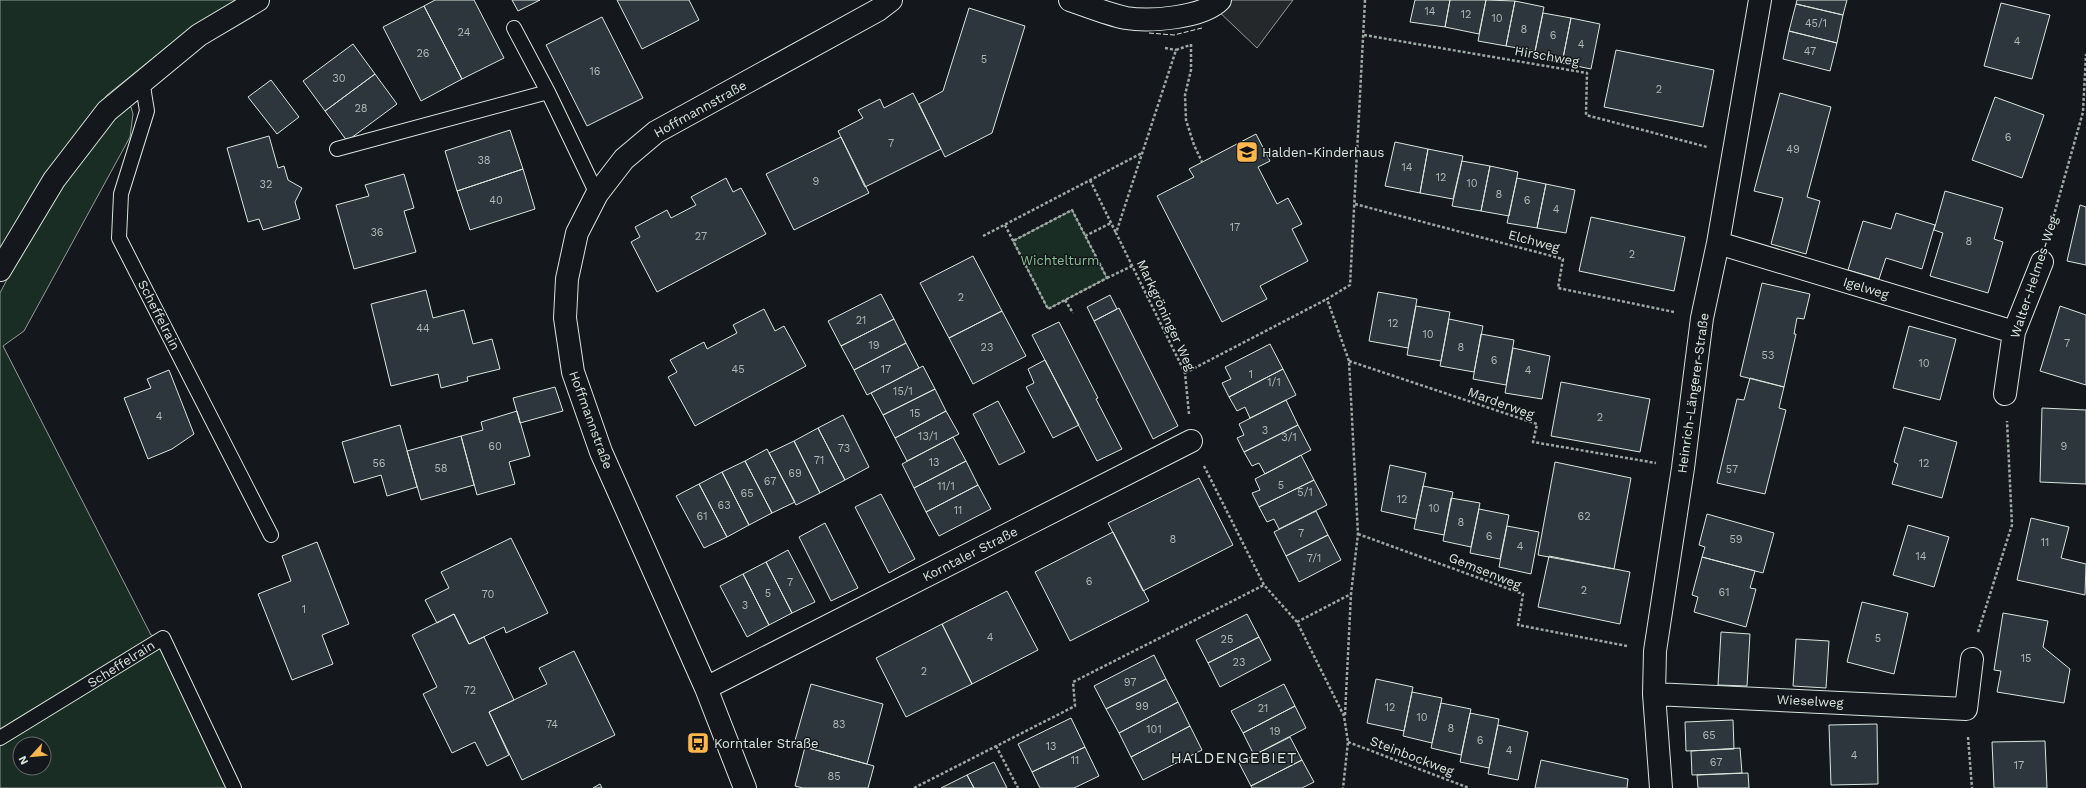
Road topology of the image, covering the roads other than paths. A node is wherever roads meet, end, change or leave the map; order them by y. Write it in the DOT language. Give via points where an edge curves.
graph roads {
  1 [pos="258,0"];
  2 [pos="891,0"];
  3 [pos="1070,0"];
  4 [pos="1760,0"];
  5 [pos="1217,3"];
  6 [pos="514,28"];
  7 [pos="142,80"];
  8 [pos="548,92"];
  9 [pos="337,149"];
  10 [pos="597,194"];
  11 [pos="1718,243"];
  12 [pos="2042,262"];
  13 [pos="0,270"];
  14 [pos="2014,332"];
  15 [pos="2005,394"];
  16 [pos="1191,441"];
  17 [pos="271,535"];
  18 [pos="1972,660"];
  19 [pos="706,688"];
  20 [pos="1654,694"];
  21 [pos="0,738"];
  22 [pos="234,788"];
  23 [pos="745,788"];
  24 [pos="1661,788"];
  1 -- 7 [label="street" via="199,35"];
  2 -- 10 [label="street, Hoffmannstraße" via="878,10 656,132 624,159"];
  3 -- 5 [label="street" via="1126,18 1175,19"];
  4 -- 11 [label="street, Heinrich-Längerer-Straße"];
  6 -- 8 [label="lane"];
  7 -- 13 [label="street" via="107,111 54,180"];
  7 -- 17 [label="lane, Scheffelrain" via="147,111 121,194 119,238"];
  8 -- 9 [label="lane"];
  8 -- 10 [label="lane"];
  10 -- 19 [label="street, Hoffmannstraße" via="577,233 567,279 565,318 573,372 601,452"];
  11 -- 14 [label="street, Igelweg"];
  11 -- 20 [label="street, Heinrich-Längerer-Straße" via="1702,318 1683,468 1655,651"];
  12 -- 14 [label="street, Walter-Helmes-Weg"];
  14 -- 15 [label="street, Walter-Helmes-Weg"];
  16 -- 19 [label="street, Korntaler Straße"];
  18 -- 20 [label="street, Wieselweg" via="1966,709"];
  19 -- 23 [label="street, Hoffmannstraße"];
  20 -- 24 [label="street, Heinrich-Längerer-Straße"];
  21 -- 22 [label="lane, Scheffelrain" via="163,638"];
}
